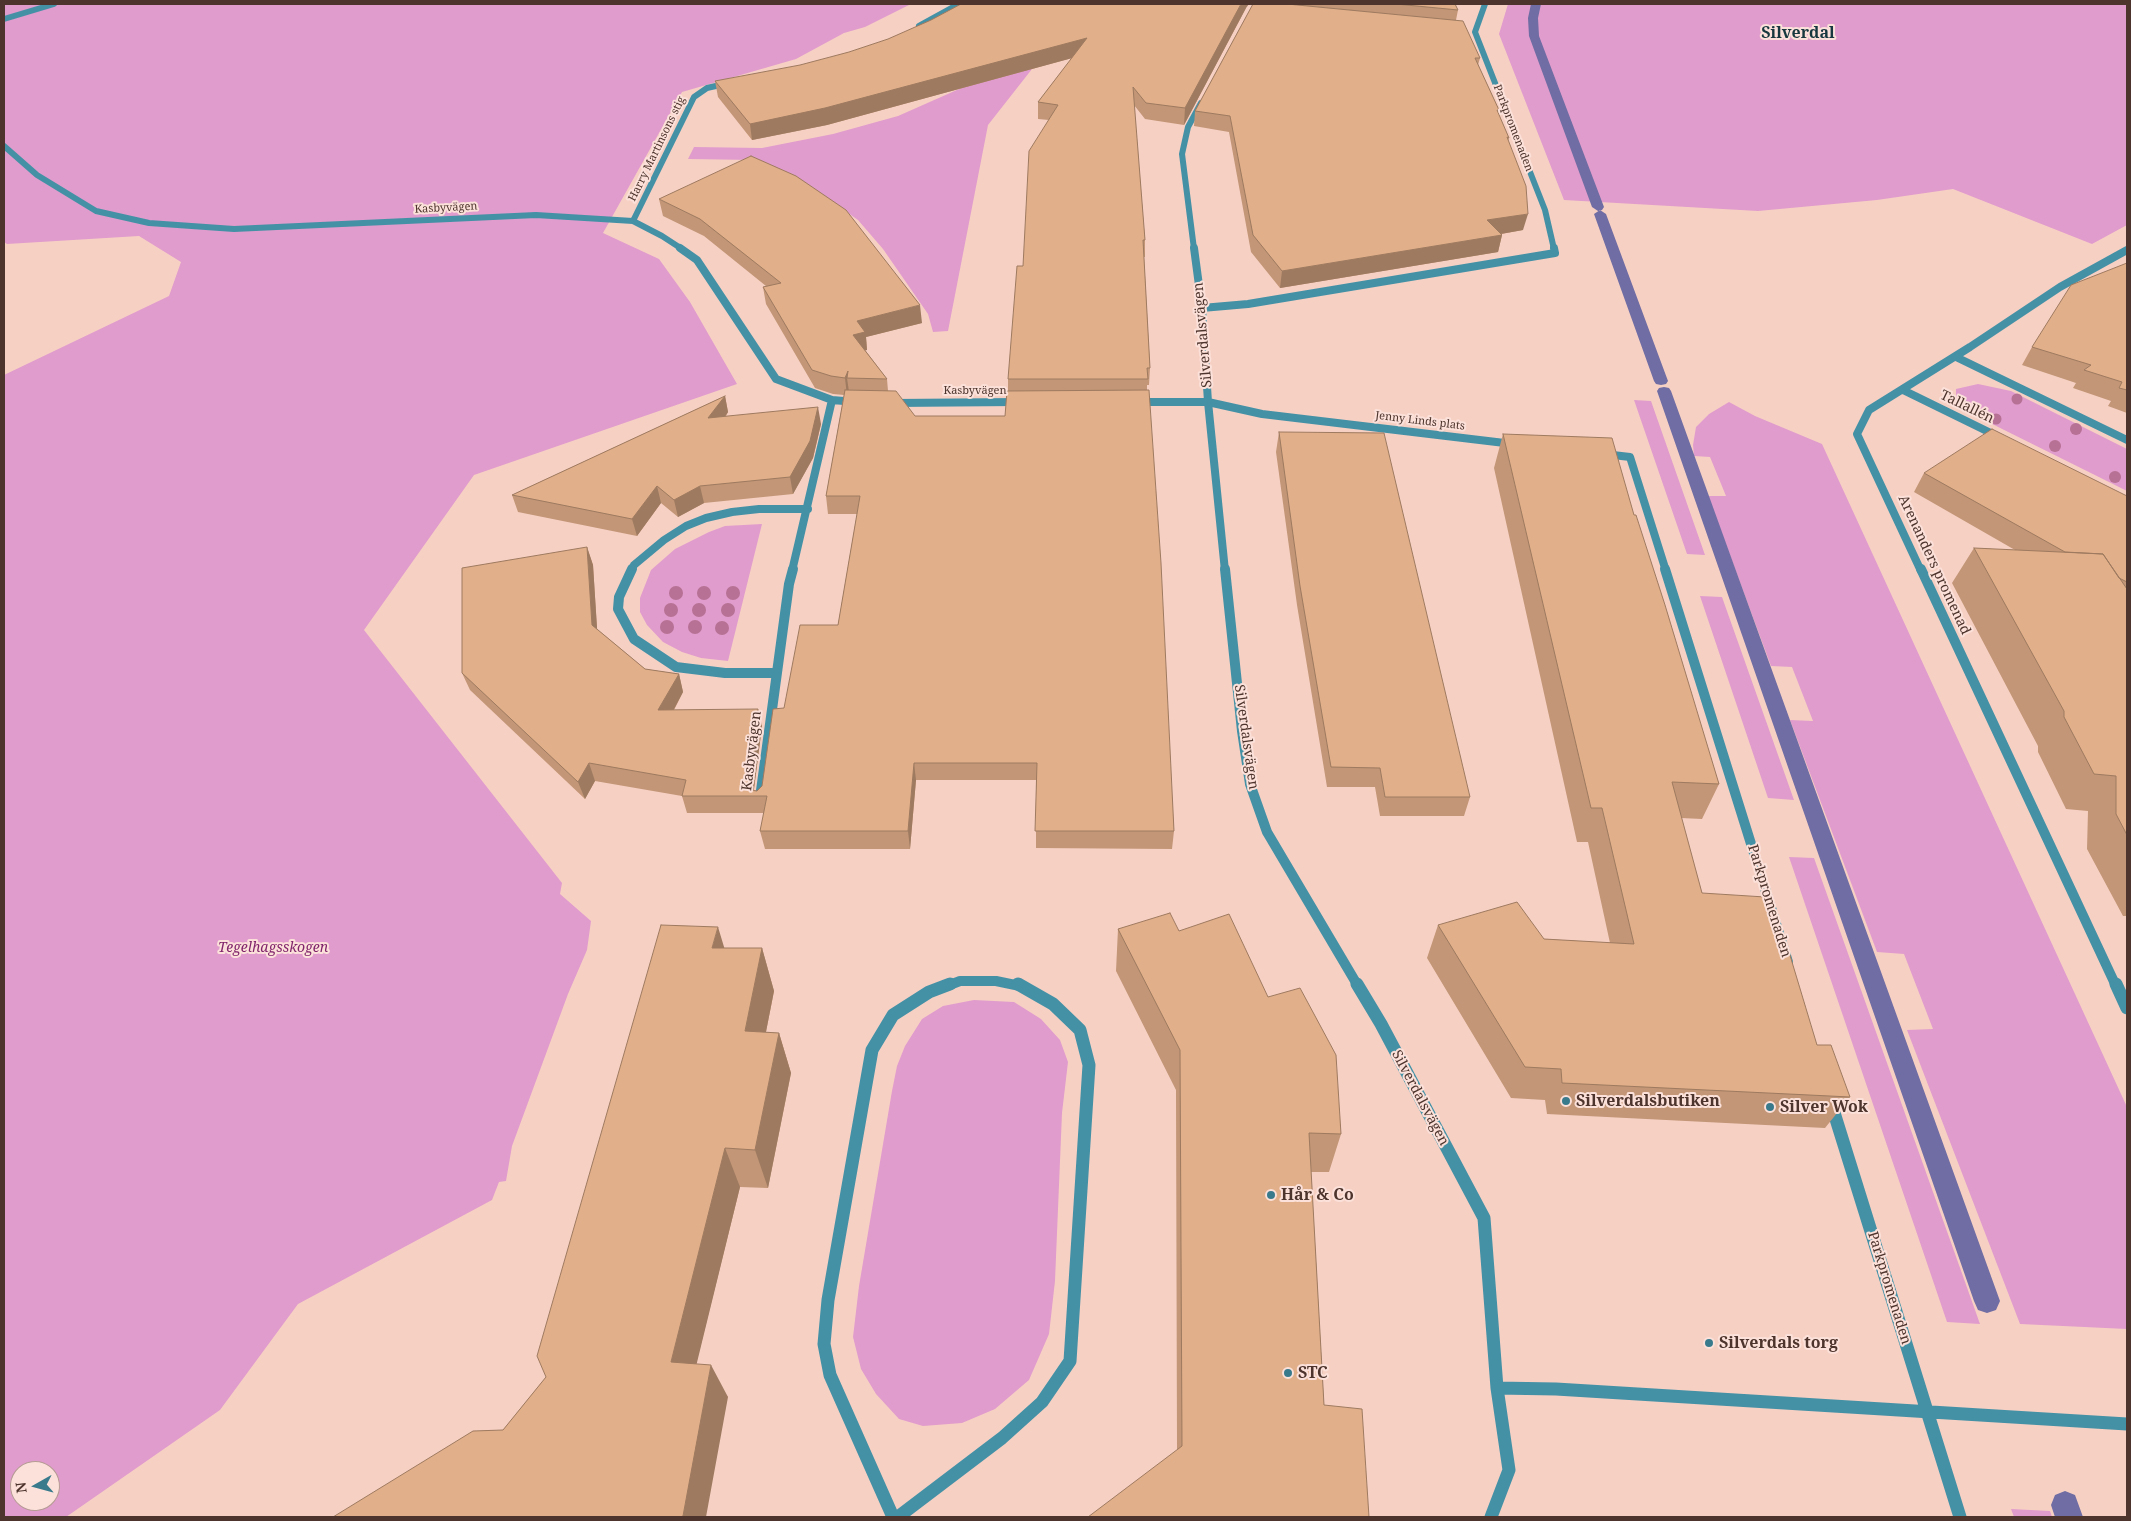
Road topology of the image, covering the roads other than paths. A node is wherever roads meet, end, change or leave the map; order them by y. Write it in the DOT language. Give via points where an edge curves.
graph roads {
  1 [pos="54,4"];
  2 [pos="959,4"];
  3 [pos="1485,4"];
  4 [pos="4,19"];
  5 [pos="912,30"];
  6 [pos="1466,31"];
  7 [pos="1475,32"];
  8 [pos="735,81"];
  9 [pos="1206,93"];
  10 [pos="4,146"];
  11 [pos="633,221"];
  12 [pos="2127,250"];
  13 [pos="1202,308"];
  14 [pos="1956,357"];
  15 [pos="1903,390"];
  16 [pos="832,400"];
  17 [pos="860,402"];
  18 [pos="1028,402"];
  19 [pos="1128,402"];
  20 [pos="1208,402"];
  21 [pos="890,403"];
  22 [pos="2006,440"];
  23 [pos="2127,440"];
  24 [pos="1524,445"];
  25 [pos="1592,453"];
  26 [pos="808,509"];
  27 [pos="776,673"];
  28 [pos="759,802"];
  29 [pos="1790,968"];
  30 [pos="2127,1008"];
  31 [pos="1828,1092"];
  32 [pos="1497,1388"];
  33 [pos="1928,1412"];
  34 [pos="2127,1424"];
  35 [pos="893,1517"];
  36 [pos="898,1517"];
  37 [pos="1491,1517"];
  38 [pos="1960,1517"];
  1 -- 4 [label="street"];
  2 -- 5 [label="street"];
  3 -- 7 [label="street"];
  6 -- 7 [label="street"];
  7 -- 13 [label="street, Parkpromenaden" via="1545,210 1555,253 1248,304"];
  8 -- 11 [label="street, Harry Martinsons stig" via="707,88 694,97"];
  9 -- 13 [label="street, Silverdalsvägen" via="1188,127 1182,154"];
  10 -- 11 [label="street, Kasbyvägen" via="37,175 96,211 149,223 234,229 536,215"];
  11 -- 16 [label="street, Kasbyvägen" via="697,260 776,379"];
  12 -- 14 [label="street, Arenanders promenad" via="2060,287"];
  13 -- 20 [label="street, Silverdalsvägen"];
  14 -- 15 [label="street, Arenanders promenad"];
  14 -- 23 [label="street"];
  15 -- 22 [label="street, Tallallén"];
  15 -- 30 [label="street, Arenanders promenad" via="1869,410 1857,434"];
  16 -- 17 [label="street, Kasbyvägen"];
  16 -- 26 [label="street, Kasbyvägen"];
  18 -- 21 [label="street, Kasbyvägen"];
  19 -- 20 [label="street"];
  20 -- 24 [label="street, Jenny Linds plats" via="1262,414"];
  20 -- 32 [label="street, Silverdalsvägen" via="1250,784 1268,832 1381,1024 1484,1218"];
  25 -- 29 [label="street, Parkpromenaden" via="1630,457"];
  26 -- 27 [label="street, Kasbyvägen" via="789,584"];
  26 -- 27 [label="street" via="732,512 686,526 634,565 619,597 618,609 634,639 676,667 725,673"];
  27 -- 28 [label="street, Kasbyvägen"];
  31 -- 33 [label="street, Parkpromenaden"];
  32 -- 33 [label="street"];
  32 -- 37 [label="street, Silverdalsvägen" via="1509,1470"];
  33 -- 34 [label="street"];
  33 -- 38 [label="street, Parkpromenaden"];
  35 -- 36 [label="street" via="840,1403 824,1344 828,1300 872,1050 893,1015 929,992 960,981 1017,984 1053,1004 1080,1030 1089,1065 1070,1361 1042,1402 1002,1438"];
}
